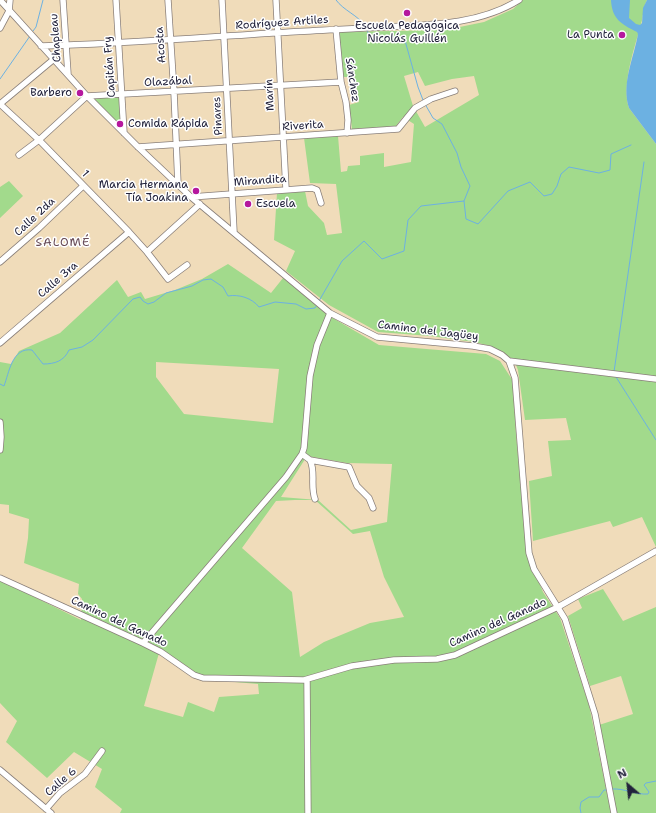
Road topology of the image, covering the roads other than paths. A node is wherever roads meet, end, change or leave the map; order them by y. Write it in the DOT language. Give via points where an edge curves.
graph roads {
  1 [pos="0,0"];
  2 [pos="10,0"];
  3 [pos="63,0"];
  4 [pos="116,0"];
  5 [pos="168,0"];
  6 [pos="222,0"];
  7 [pos="276,0"];
  8 [pos="519,0"];
  9 [pos="9,12"];
  10 [pos="0,28"];
  11 [pos="336,29"];
  12 [pos="277,33"];
  13 [pos="224,36"];
  14 [pos="171,40"];
  15 [pos="118,42"];
  16 [pos="66,45"];
  17 [pos="41,46"];
  18 [pos="54,59"];
  19 [pos="68,74"];
  20 [pos="341,82"];
  21 [pos="280,85"];
  22 [pos="227,88"];
  23 [pos="455,91"];
  24 [pos="174,92"];
  25 [pos="122,94"];
  26 [pos="87,96"];
  27 [pos="0,104"];
  28 [pos="124,133"];
  29 [pos="347,133"];
  30 [pos="282,138"];
  31 [pos="39,140"];
  32 [pos="229,142"];
  33 [pos="176,146"];
  34 [pos="138,147"];
  35 [pos="19,155"];
  36 [pos="178,184"];
  37 [pos="83,186"];
  38 [pos="286,190"];
  39 [pos="233,194"];
  40 [pos="191,196"];
  41 [pos="321,203"];
  42 [pos="200,204"];
  43 [pos="129,232"];
  44 [pos="234,232"];
  45 [pos="147,252"];
  46 [pos="0,262"];
  47 [pos="187,265"];
  48 [pos="330,313"];
  49 [pos="0,343"];
  50 [pos="509,361"];
  51 [pos="656,379"];
  52 [pos="0,422"];
  53 [pos="0,450"];
  54 [pos="302,454"];
  55 [pos="310,460"];
  56 [pos="315,499"];
  57 [pos="373,508"];
  58 [pos="656,551"];
  59 [pos="0,578"];
  60 [pos="558,607"];
  61 [pos="143,643"];
  62 [pos="307,680"];
  63 [pos="102,751"];
  64 [pos="0,770"];
  65 [pos="49,811"];
  66 [pos="308,813"];
  67 [pos="614,813"];
  1 -- 9 [label="street, Camino del Jagüey"];
  2 -- 9 [label="street"];
  3 -- 16 [label="street, Chapleau"];
  4 -- 15 [label="street, Capitán Fry"];
  5 -- 14 [label="street, Acosta"];
  6 -- 13 [label="street, Pinares"];
  7 -- 12 [label="street, Marín"];
  8 -- 11 [label="street, Rodríguez Artiles" via="491,14 469,20 411,26"];
  9 -- 10 [label="street"];
  9 -- 17 [label="street, Camino del Jagüey"];
  11 -- 12 [label="street, Rodríguez Artiles"];
  11 -- 20 [label="street, Sánchez"];
  12 -- 13 [label="street, Rodríguez Artiles"];
  12 -- 21 [label="street, Marín"];
  13 -- 14 [label="street, Rodríguez Artiles"];
  13 -- 22 [label="street, Pinares"];
  14 -- 15 [label="street, Rodríguez Artiles"];
  14 -- 24 [label="street, Acosta"];
  15 -- 16 [label="street, Rodríguez Artiles"];
  15 -- 25 [label="street, Capitán Fry"];
  16 -- 17 [label="street, Rodríguez Artiles"];
  16 -- 19 [label="street, Chapleau"];
  17 -- 18 [label="street, Camino del Jagüey"];
  18 -- 19 [label="street, Camino del Jagüey"];
  18 -- 27 [label="street"];
  19 -- 26 [label="street, Camino del Jagüey"];
  20 -- 21 [label="street, Olazábal"];
  20 -- 29 [label="street, Sánchez" via="346,102"];
  21 -- 22 [label="street, Olazábal"];
  21 -- 30 [label="street, Marín"];
  22 -- 24 [label="street, Olazábal"];
  22 -- 32 [label="street, Pinares"];
  23 -- 29 [label="street, Riverita" via="415,108 398,129"];
  24 -- 25 [label="street, Olazábal"];
  24 -- 33 [label="street, Acosta"];
  25 -- 26 [label="street, Olazábal"];
  25 -- 28 [label="street, Capitán Fry"];
  26 -- 28 [label="street, Camino del Jagüey"];
  26 -- 31 [label="street"];
  27 -- 31 [label="street, 1"];
  28 -- 34 [label="street, Camino del Jagüey"];
  29 -- 30 [label="street, Riverita"];
  30 -- 32 [label="street, Riverita"];
  30 -- 38 [label="street, Marín"];
  31 -- 35 [label="street"];
  31 -- 37 [label="street, 1"];
  32 -- 33 [label="street, Riverita"];
  32 -- 39 [label="street, Pinares"];
  33 -- 34 [label="street, Riverita"];
  33 -- 36 [label="street, Acosta"];
  34 -- 36 [label="street, Camino del Jagüey"];
  36 -- 40 [label="street, Camino del Jagüey"];
  37 -- 43 [label="street, 1"];
  37 -- 46 [label="street, Calle 2da"];
  38 -- 39 [label="street, Mirandita"];
  38 -- 41 [label="street, Mirandita" via="312,188 317,190"];
  39 -- 40 [label="street, Mirandita"];
  39 -- 44 [label="street, Pinares"];
  40 -- 42 [label="street, Camino del Jagüey"];
  42 -- 44 [label="street, Camino del Jagüey"];
  42 -- 45 [label="street"];
  43 -- 45 [label="street, 1"];
  43 -- 49 [label="street, Calle 3ra"];
  44 -- 48 [label="street, Camino del Jagüey"];
  45 -- 47 [label="street, 1" via="168,279"];
  48 -- 50 [label="street, Camino del Jagüey" via="377,337 479,347 490,349"];
  48 -- 54 [label="street" via="317,345 310,376"];
  50 -- 51 [label="street, Camino del Jagüey"];
  50 -- 60 [label="street" via="515,378 529,553 534,569"];
  52 -- 53 [label="street"];
  54 -- 55 [label="street"];
  54 -- 61 [label="street" via="286,477"];
  55 -- 56 [label="street" via="313,467"];
  55 -- 57 [label="street" via="349,467 357,486 369,498"];
  58 -- 60 [label="street, Camino del Ganado"];
  59 -- 61 [label="street, Camino del Ganado"];
  60 -- 62 [label="street, Camino del Ganado" via="455,655 437,659 394,660 352,666"];
  60 -- 67 [label="street" via="565,619 595,714"];
  61 -- 62 [label="street, Camino del Ganado" via="203,678"];
  62 -- 66 [label="street"];
  63 -- 65 [label="street, Calle 6" via="85,774 60,793"];
  64 -- 65 [label="street"];
}
